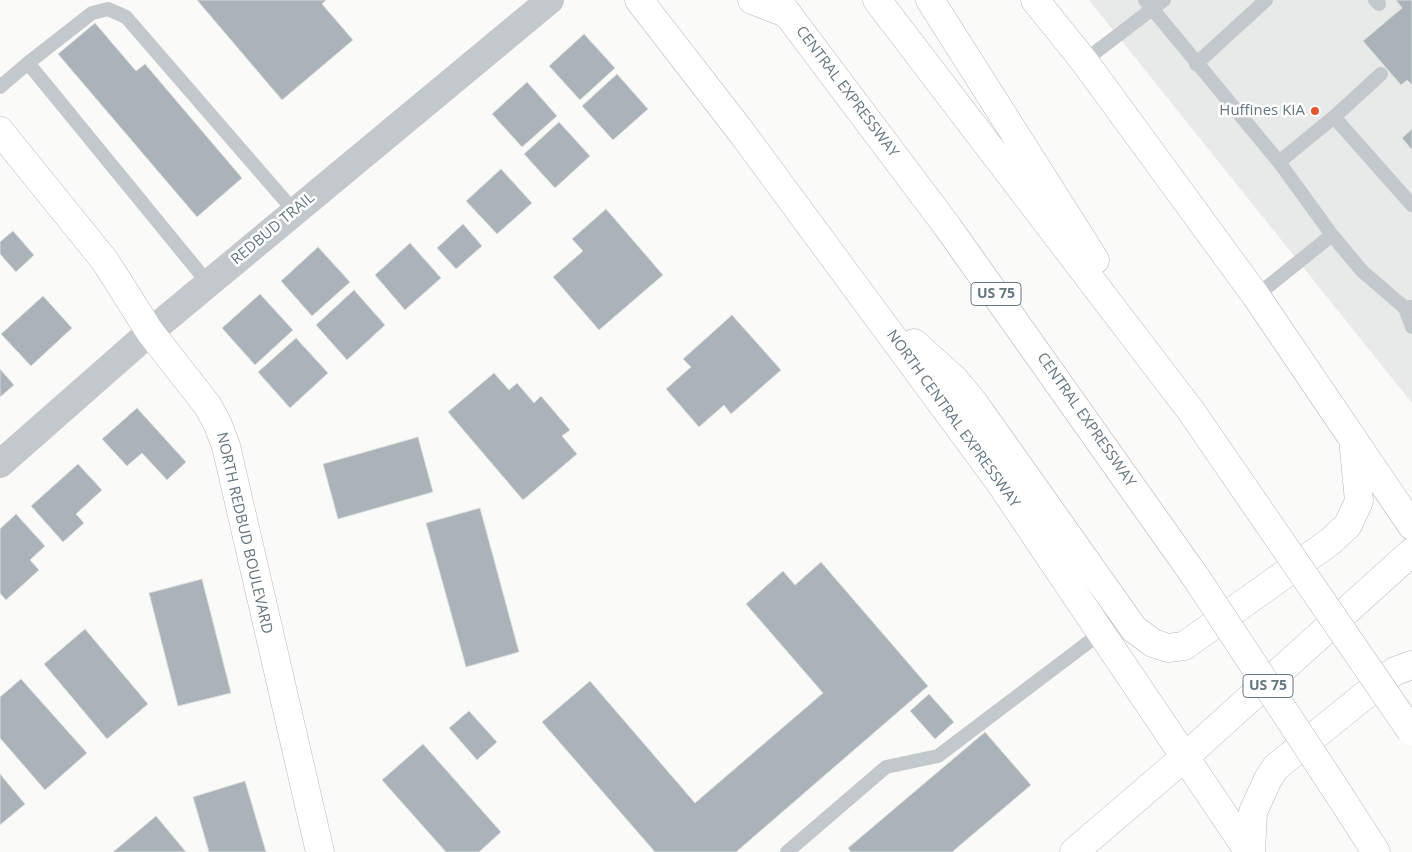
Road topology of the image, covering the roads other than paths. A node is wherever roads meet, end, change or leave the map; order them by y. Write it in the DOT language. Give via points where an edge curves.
graph roads {
  1 [pos="550,0"];
  2 [pos="639,0"];
  3 [pos="752,0"];
  4 [pos="877,0"];
  5 [pos="930,0"];
  6 [pos="1035,0"];
  7 [pos="1164,0"];
  8 [pos="1266,0"];
  9 [pos="1149,5"];
  10 [pos="783,7"];
  11 [pos="1084,61"];
  12 [pos="28,63"];
  13 [pos="1196,64"];
  14 [pos="1381,74"];
  15 [pos="0,87"];
  16 [pos="1334,117"];
  17 [pos="0,131"];
  18 [pos="1279,162"];
  19 [pos="1412,206"];
  20 [pos="294,211"];
  21 [pos="1332,235"];
  22 [pos="208,284"];
  23 [pos="862,294"];
  24 [pos="1256,296"];
  25 [pos="1408,307"];
  26 [pos="1412,327"];
  27 [pos="150,332"];
  28 [pos="1191,411"];
  29 [pos="1353,439"];
  30 [pos="0,464"];
  31 [pos="1412,526"];
  32 [pos="1412,552"];
  33 [pos="1102,632"];
  34 [pos="1412,665"];
  35 [pos="1411,732"];
  36 [pos="1186,756"];
  37 [pos="320,852"];
  38 [pos="787,852"];
  39 [pos="1074,852"];
  40 [pos="1250,852"];
  41 [pos="1376,852"];
  1 -- 20 [label="street, REDBUD TRAIL"];
  2 -- 23 [label="main road, NORTH CENTRAL EXPRESSWAY"];
  3 -- 10 [label="main road"];
  4 -- 28 [label="main road"];
  5 -- 28 [label="main road"];
  6 -- 11 [label="main road"];
  7 -- 9 [label="lane"];
  8 -- 13 [label="lane"];
  9 -- 11 [label="lane"];
  9 -- 13 [label="lane"];
  10 -- 41 [label="main road, CENTRAL EXPRESSWAY / US 75, bridge" via="994,290 1197,579"];
  11 -- 24 [label="main road"];
  12 -- 15 [label="lane"];
  12 -- 20 [label="lane" via="92,13 108,9 126,16"];
  12 -- 22 [label="lane"];
  13 -- 18 [label="lane"];
  14 -- 16 [label="lane"];
  16 -- 18 [label="lane"];
  16 -- 19 [label="lane"];
  17 -- 27 [label="main road, NORTH REDBUD BOULEVARD" via="105,261"];
  18 -- 21 [label="lane"];
  20 -- 22 [label="street, REDBUD TRAIL"];
  21 -- 24 [label="lane"];
  21 -- 25 [label="lane" via="1362,270"];
  22 -- 27 [label="street, REDBUD TRAIL"];
  23 -- 29 [label="main road" via="955,380 1134,629 1152,643 1168,648 1184,646 1331,541 1348,525 1359,501"];
  23 -- 33 [label="main road, NORTH CENTRAL EXPRESSWAY" via="998,480"];
  24 -- 29 [label="main road"];
  25 -- 26 [label="lane"];
  27 -- 30 [label="street, REDBUD TRAIL"];
  27 -- 37 [label="main road, NORTH REDBUD BOULEVARD" via="208,406 226,446"];
  28 -- 35 [label="main road, bridge"];
  29 -- 31 [label="main road"];
  32 -- 36 [label="main road"];
  33 -- 36 [label="main road, NORTH CENTRAL EXPRESSWAY"];
  33 -- 38 [label="lane" via="938,756 886,767"];
  34 -- 40 [label="main road" via="1395,671 1276,766 1254,812"];
  36 -- 39 [label="main road"];
  36 -- 40 [label="main road, NORTH CENTRAL EXPRESSWAY"];
}
